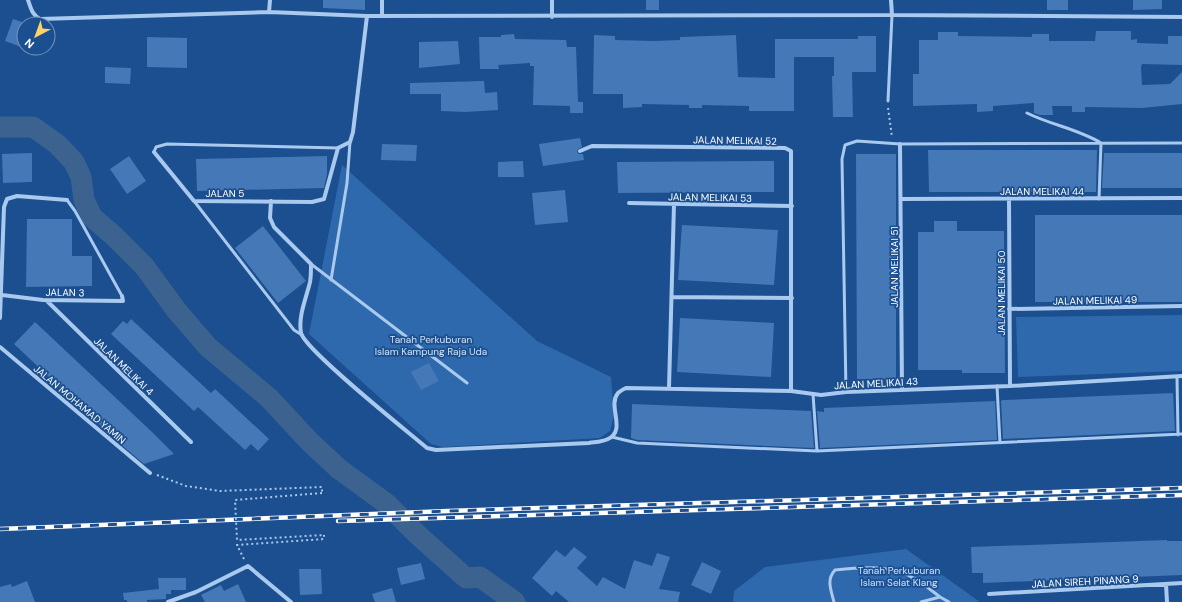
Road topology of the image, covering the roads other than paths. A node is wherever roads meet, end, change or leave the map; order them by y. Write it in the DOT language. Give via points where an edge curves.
graph roads {
  1 [pos="28,0"];
  2 [pos="270,0"];
  3 [pos="382,0"];
  4 [pos="552,0"];
  5 [pos="891,0"];
  6 [pos="269,12"];
  7 [pos="382,15"];
  8 [pos="892,15"];
  9 [pos="367,16"];
  10 [pos="552,17"];
  11 [pos="1182,17"];
  12 [pos="888,101"];
  13 [pos="1027,113"];
  14 [pos="350,142"];
  15 [pos="1182,143"];
  16 [pos="900,144"];
  17 [pos="1101,144"];
  18 [pos="338,148"];
  19 [pos="580,151"];
  20 [pos="154,152"];
  21 [pos="1182,198"];
  22 [pos="901,199"];
  23 [pos="1009,199"];
  24 [pos="1099,199"];
  25 [pos="67,200"];
  26 [pos="194,201"];
  27 [pos="272,201"];
  28 [pos="629,203"];
  29 [pos="674,204"];
  30 [pos="792,206"];
  31 [pos="311,264"];
  32 [pos="331,280"];
  33 [pos="2,295"];
  34 [pos="122,296"];
  35 [pos="672,297"];
  36 [pos="792,298"];
  37 [pos="46,300"];
  38 [pos="1182,306"];
  39 [pos="1009,309"];
  40 [pos="0,318"];
  41 [pos="302,335"];
  42 [pos="0,348"];
  43 [pos="1182,376"];
  44 [pos="1176,377"];
  45 [pos="466,383"];
  46 [pos="997,386"];
  47 [pos="1010,386"];
  48 [pos="669,388"];
  49 [pos="902,389"];
  50 [pos="791,391"];
  51 [pos="846,392"];
  52 [pos="813,394"];
  53 [pos="1180,435"];
  54 [pos="612,437"];
  55 [pos="191,442"];
  56 [pos="1000,443"];
  57 [pos="817,451"];
  58 [pos="150,473"];
  59 [pos="1182,583"];
  60 [pos="1166,584"];
  61 [pos="988,594"];
  62 [pos="940,596"];
  63 [pos="168,602"];
  64 [pos="291,602"];
  65 [pos="834,602"];
  66 [pos="921,602"];
  67 [pos="949,602"];
  68 [pos="1167,602"];
  1 -- 6 [label="street" via="31,11 40,19"];
  2 -- 6 [label="street"];
  3 -- 7 [label="street"];
  4 -- 10 [label="street"];
  5 -- 8 [label="street"];
  6 -- 9 [label="street"];
  7 -- 9 [label="street"];
  7 -- 10 [label="street"];
  8 -- 10 [label="street"];
  8 -- 11 [label="street"];
  8 -- 12 [label="lane"];
  9 -- 14 [label="street"];
  13 -- 17 [label="lane" via="1086,134"];
  14 -- 18 [label="street"];
  14 -- 32 [label="lane" via="347,182"];
  15 -- 17 [label="lane"];
  16 -- 17 [label="lane"];
  16 -- 22 [label="street, JALAN MELIKAI 51"];
  16 -- 51 [label="lane" via="857,141 845,145 842,159"];
  17 -- 24 [label="lane"];
  18 -- 20 [label="lane" via="167,144 156,147"];
  18 -- 27 [label="street, JALAN 5" via="324,199 312,202"];
  19 -- 30 [label="street, JALAN MELIKAI 52" via="592,146 785,148 791,151 792,158"];
  20 -- 26 [label="street, JALAN 5"];
  21 -- 24 [label="street, JALAN MELIKAI 44"];
  22 -- 23 [label="street, JALAN MELIKAI 44"];
  22 -- 49 [label="street, JALAN MELIKAI 51"];
  23 -- 24 [label="street, JALAN MELIKAI 44"];
  23 -- 39 [label="street, JALAN MELIKAI 50"];
  25 -- 33 [label="street" via="17,196 6,199"];
  25 -- 34 [label="lane"];
  26 -- 27 [label="street, JALAN 5"];
  26 -- 41 [label="lane" via="294,330"];
  27 -- 31 [label="street" via="270,218 274,227"];
  28 -- 29 [label="street, JALAN MELIKAI 53"];
  29 -- 30 [label="street, JALAN MELIKAI 53"];
  29 -- 35 [label="street"];
  30 -- 36 [label="street, JALAN MELIKAI 52"];
  31 -- 32 [label="lane"];
  31 -- 41 [label="street" via="310,281 300,325"];
  32 -- 45 [label="lane"];
  33 -- 37 [label="street, JALAN 3"];
  33 -- 40 [label="street"];
  34 -- 37 [label="street, JALAN 3" via="124,301"];
  35 -- 36 [label="street"];
  35 -- 48 [label="street"];
  36 -- 50 [label="street, JALAN MELIKAI 52"];
  37 -- 55 [label="street, JALAN MELIKAI 4"];
  38 -- 39 [label="street, JALAN MELIKAI 49"];
  39 -- 47 [label="street, JALAN MELIKAI 50"];
  41 -- 54 [label="street" via="314,350 348,381 427,448 444,450 589,443"];
  42 -- 58 [label="street, JALAN MOHAMAD YAMIN"];
  43 -- 44 [label="street, JALAN MELIKAI 43"];
  44 -- 47 [label="street, JALAN MELIKAI 43"];
  44 -- 53 [label="lane"];
  46 -- 47 [label="street, JALAN MELIKAI 43"];
  46 -- 49 [label="street, JALAN MELIKAI 43"];
  46 -- 56 [label="lane"];
  48 -- 50 [label="street, JALAN MELIKAI 43"];
  48 -- 54 [label="street, JALAN MELIKAI 43" via="626,388 618,393 616,430"];
  49 -- 51 [label="street, JALAN MELIKAI 43"];
  50 -- 52 [label="street, JALAN MELIKAI 43"];
  51 -- 52 [label="street, JALAN MELIKAI 43"];
  52 -- 57 [label="lane"];
  53 -- 56 [label="lane"];
  54 -- 57 [label="lane" via="637,443"];
  56 -- 57 [label="lane"];
  59 -- 60 [label="street, JALAN SIREH PINANG 9"];
  60 -- 61 [label="street, JALAN SIREH PINANG 9"];
  60 -- 68 [label="street"];
  62 -- 65 [label="lane" via="916,579 889,569 863,567 835,570 831,574 828,580"];
  62 -- 66 [label="lane"];
  62 -- 67 [label="lane"];
  63 -- 64 [label="street" via="196,592 248,566"];
}
